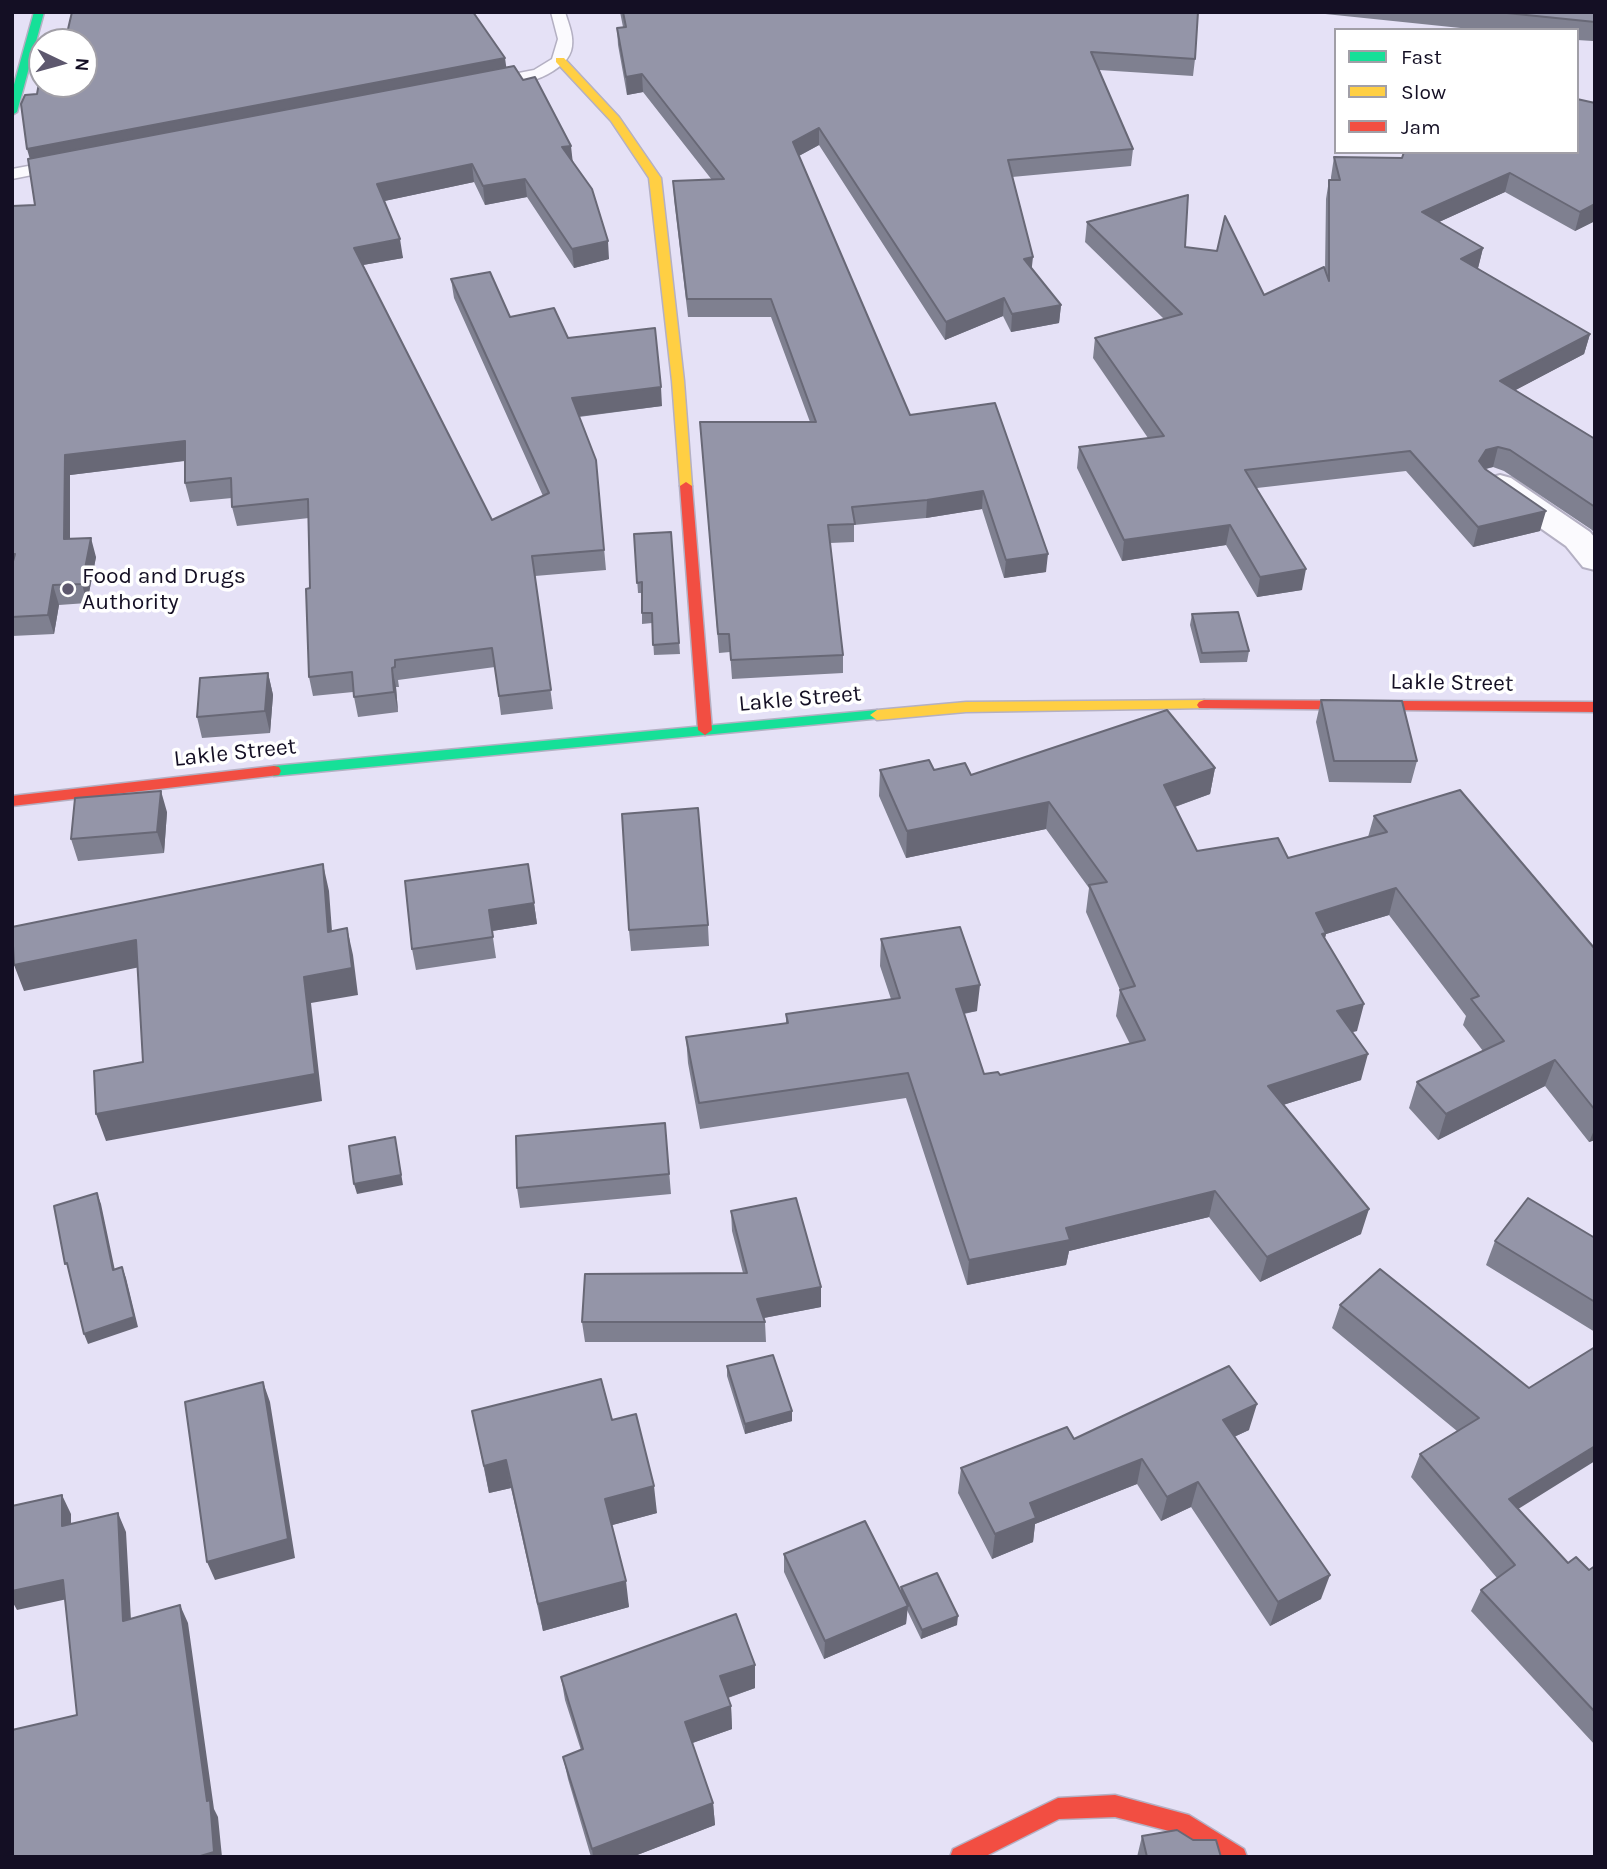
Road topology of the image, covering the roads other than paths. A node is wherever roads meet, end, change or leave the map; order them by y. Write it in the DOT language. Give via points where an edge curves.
graph roads {
  1 [pos="39,12"];
  2 [pos="558,12"];
  3 [pos="560,60"];
  4 [pos="477,85"];
  5 [pos="12,112"];
  6 [pos="73,163"];
  7 [pos="12,174"];
  8 [pos="1492,480"];
  9 [pos="1595,560"];
  10 [pos="1595,707"];
  11 [pos="705,730"];
  12 [pos="12,801"];
  13 [pos="961,1857"];
  14 [pos="1236,1857"];
  1 -- 5 [label="street"];
  2 -- 3 [label="lane" via="565,40"];
  3 -- 4 [label="lane" via="545,72"];
  3 -- 11 [label="street" via="615,119 655,178 678,382"];
  6 -- 7 [label="lane"];
  8 -- 9 [label="street" via="1578,539"];
  10 -- 11 [label="street, Lakle Street" via="966,707"];
  11 -- 12 [label="street, Lakle Street" via="202,778"];
  13 -- 14 [label="street" via="1058,1809 1115,1806 1181,1823"];
}
